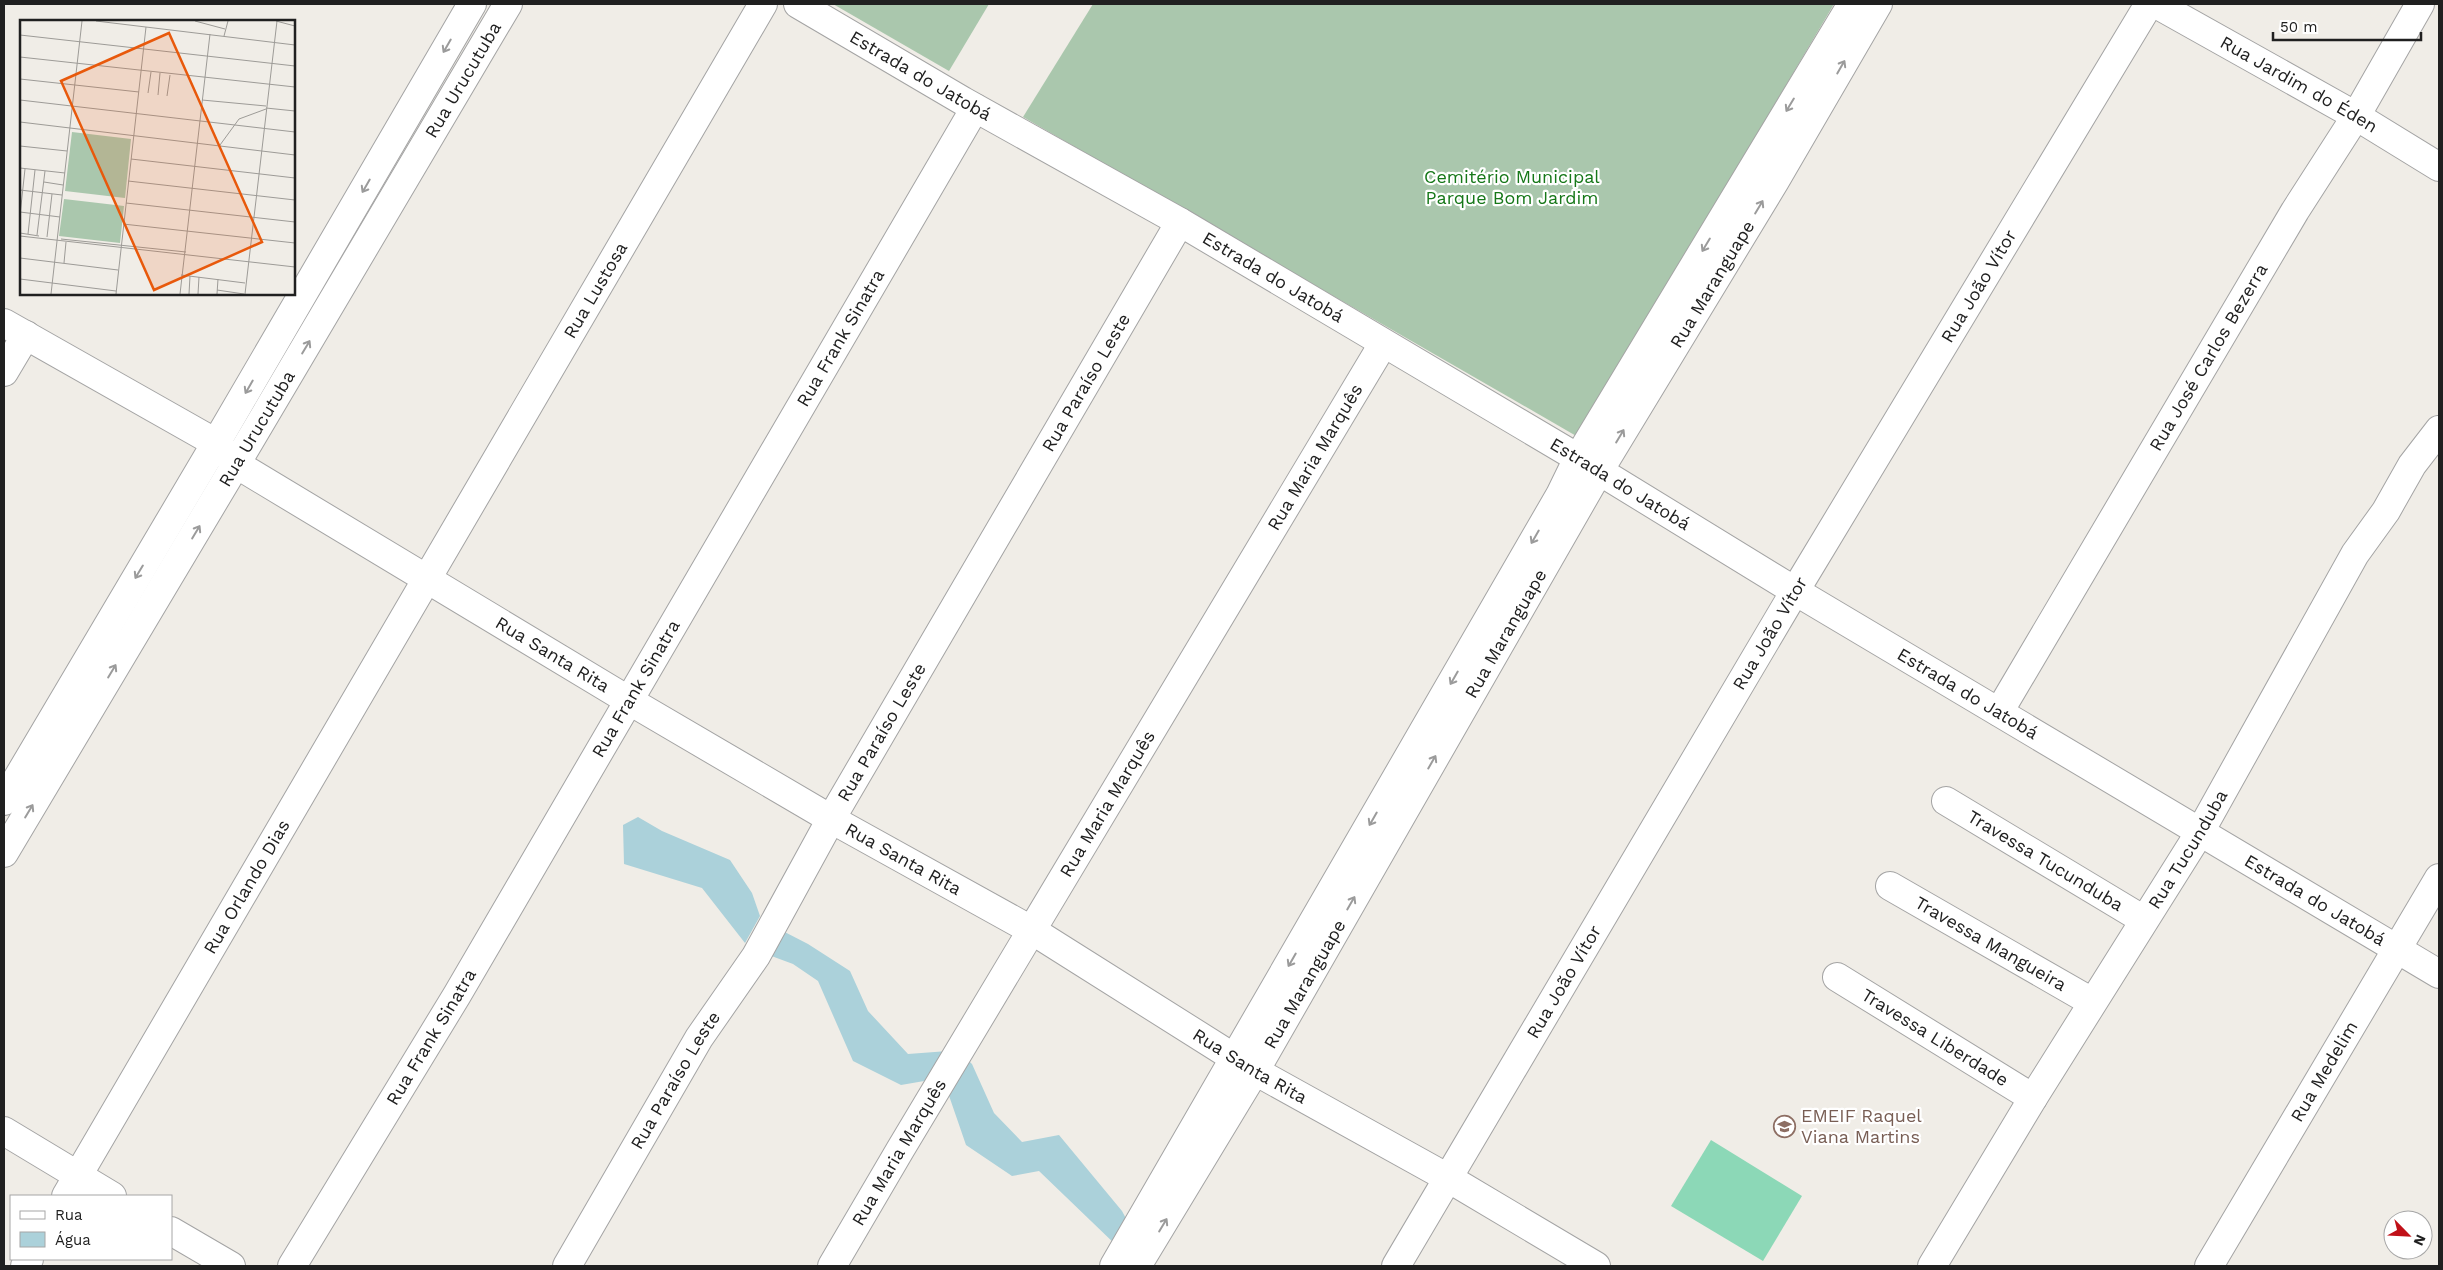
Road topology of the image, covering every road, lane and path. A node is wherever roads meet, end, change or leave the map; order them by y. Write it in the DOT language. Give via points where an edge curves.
graph roads {
  1 [pos="472,4"];
  2 [pos="508,4"];
  3 [pos="763,4"];
  4 [pos="798,4"];
  5 [pos="1852,4"];
  6 [pos="1878,4"];
  7 [pos="2150,4"];
  8 [pos="2156,4"];
  9 [pos="2420,4"];
  10 [pos="975,108"];
  11 [pos="2356,116"];
  12 [pos="2439,167"];
  13 [pos="1180,222"];
  14 [pos="15,329"];
  15 [pos="1383,344"];
  16 [pos="4,372"];
  17 [pos="2439,430"];
  18 [pos="216,443"];
  19 [pos="236,464"];
  20 [pos="1589,464"];
  21 [pos="428,578"];
  22 [pos="1795,590"];
  23 [pos="628,700"];
  24 [pos="1999,712"];
  25 [pos="4,801"];
  26 [pos="1946,801"];
  27 [pos="831,819"];
  28 [pos="2200,832"];
  29 [pos="4,853"];
  30 [pos="2439,878"];
  31 [pos="1890,886"];
  32 [pos="2144,920"];
  33 [pos="1033,931"];
  34 [pos="2397,949"];
  35 [pos="2439,974"];
  36 [pos="1837,977"];
  37 [pos="2092,1002"];
  38 [pos="1246,1065"];
  39 [pos="2034,1098"];
  40 [pos="4,1131"];
  41 [pos="1448,1178"];
  42 [pos="72,1186"];
  43 [pos="108,1195"];
  44 [pos="172,1232"];
  45 [pos="231,1266"];
  46 [pos="292,1266"];
  47 [pos="566,1266"];
  48 [pos="832,1266"];
  49 [pos="1114,1266"];
  50 [pos="1138,1266"];
  51 [pos="1396,1266"];
  52 [pos="1596,1266"];
  53 [pos="1932,1266"];
  54 [pos="2209,1266"];
  1 -- 18 [label="street, Rua Urucutuba, one-way"];
  19 -- 2 [label="street, Rua Urucutuba, one-way"];
  3 -- 21 [label="street, Rua Lustosa"];
  4 -- 10 [label="street, Estrada do Jatobá"];
  5 -- 20 [label="street, Rua Maranguape, one-way"];
  20 -- 6 [label="street, Rua Maranguape, one-way" via="1775,181"];
  7 -- 22 [label="street, Rua João Vítor"];
  8 -- 11 [label="street, Rua Jardim do Éden"];
  9 -- 11 [label="street, Rua José Carlos Bezerra"];
  10 -- 13 [label="street, Estrada do Jatobá"];
  10 -- 23 [label="street, Rua Frank Sinatra"];
  11 -- 12 [label="street, Rua Jardim do Éden"];
  11 -- 24 [label="street, Rua José Carlos Bezerra" via="2295,211"];
  13 -- 15 [label="street, Estrada do Jatobá"];
  13 -- 27 [label="street, Rua Paraíso Leste"];
  14 -- 16 [label="street"];
  14 -- 18 [label="street, Rua Santa Rita"];
  15 -- 20 [label="street, Estrada do Jatobá"];
  15 -- 33 [label="street, Rua Maria Marquês"];
  17 -- 28 [label="street, Rua Tucunduba" via="2412,465 2386,511 2355,554"];
  18 -- 19 [label="street, Rua Santa Rita"];
  18 -- 25 [label="street, Rua Urucutuba, one-way"];
  19 -- 21 [label="street, Rua Santa Rita"];
  29 -- 19 [label="street, Rua Urucutuba, one-way"];
  20 -- 22 [label="street, Estrada do Jatobá"];
  20 -- 38 [label="street, Rua Maranguape"];
  21 -- 23 [label="street, Rua Santa Rita"];
  21 -- 42 [label="street, Rua Orlando Dias"];
  22 -- 24 [label="street, Estrada do Jatobá"];
  22 -- 41 [label="street, Rua João Vítor"];
  23 -- 27 [label="street, Rua Santa Rita"];
  23 -- 46 [label="street, Rua Frank Sinatra" via="457,995"];
  24 -- 28 [label="street, Estrada do Jatobá"];
  26 -- 32 [label="street, Travessa Tucunduba"];
  27 -- 33 [label="street, Rua Santa Rita"];
  27 -- 47 [label="street, Rua Paraíso Leste" via="756,956 729,990 699,1038"];
  28 -- 32 [label="street, Rua Tucunduba"];
  28 -- 34 [label="street, Estrada do Jatobá"];
  30 -- 34 [label="street, Rua Medelim"];
  31 -- 37 [label="street, Travessa Mangueira"];
  32 -- 37 [label="street, Rua Tucunduba"];
  33 -- 38 [label="street, Rua Santa Rita"];
  33 -- 48 [label="street, Rua Maria Marquês"];
  34 -- 35 [label="street, Estrada do Jatobá"];
  34 -- 54 [label="street, Rua Medelim"];
  36 -- 39 [label="street, Travessa Liberdade"];
  37 -- 39 [label="street, Rua Tucunduba"];
  38 -- 41 [label="street, Rua Santa Rita"];
  38 -- 49 [label="street, Rua Maranguape"];
  50 -- 38 [label="street, Rua Maranguape, one-way"];
  39 -- 53 [label="street, Rua Tucunduba"];
  40 -- 42 [label="street"];
  41 -- 51 [label="street, Rua João Vítor"];
  41 -- 52 [label="street, Rua Santa Rita"];
  42 -- 43 [label="street"];
  44 -- 45 [label="street"];
}
